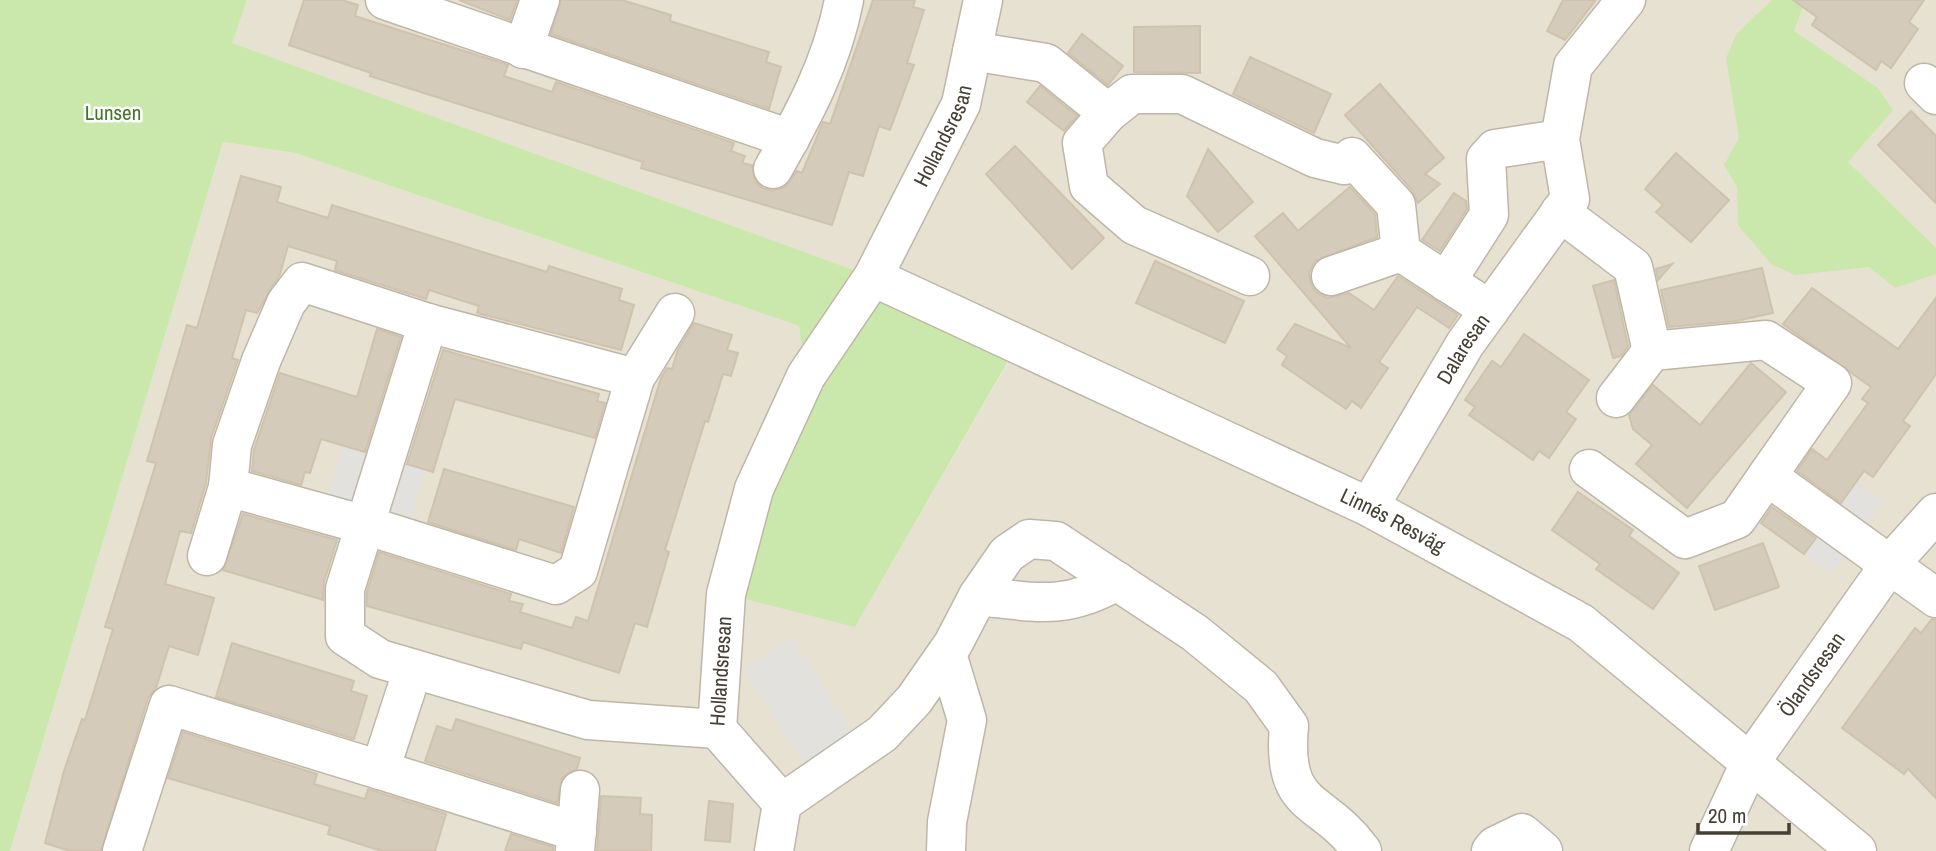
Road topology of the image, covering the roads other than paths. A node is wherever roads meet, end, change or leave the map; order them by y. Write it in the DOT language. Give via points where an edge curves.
graph roads {
  1 [pos="385,0"];
  2 [pos="540,0"];
  3 [pos="844,0"];
  4 [pos="983,0"];
  5 [pos="1626,0"];
  6 [pos="523,48"];
  7 [pos="972,51"];
  8 [pos="1108,113"];
  9 [pos="1560,139"];
  10 [pos="1565,206"];
  11 [pos="1401,252"];
  12 [pos="1250,276"];
  13 [pos="1331,276"];
  14 [pos="873,277"];
  15 [pos="1446,282"];
  16 [pos="1490,310"];
  17 [pos="675,313"];
  18 [pos="428,323"];
  19 [pos="1652,351"];
  20 [pos="635,378"];
  21 [pos="1616,398"];
  22 [pos="1589,469"];
  23 [pos="1767,476"];
  24 [pos="228,487"];
  25 [pos="1368,507"];
  26 [pos="1936,513"];
  27 [pos="365,525"];
  28 [pos="207,556"];
  29 [pos="1890,564"];
  30 [pos="1117,581"];
  31 [pos="978,596"];
  32 [pos="1936,598"];
  33 [pos="947,654"];
  34 [pos="413,669"];
  35 [pos="717,729"];
  36 [pos="1751,761"];
  37 [pos="380,770"];
  38 [pos="580,790"];
  39 [pos="782,803"];
  40 [pos="576,842"];
  41 [pos="122,851"];
  42 [pos="774,851"];
  43 [pos="946,851"];
  44 [pos="1362,851"];
  45 [pos="1491,851"];
  46 [pos="1543,851"];
  47 [pos="1709,851"];
  48 [pos="1857,851"];
  1 -- 6 [label="street"];
  2 -- 6 [label="street"];
  3 -- 6 [label="street" via="838,33 818,87 781,154"];
  4 -- 7 [label="street, Hollandsresan"];
  5 -- 9 [label="street" via="1573,66"];
  7 -- 8 [label="street" via="1046,63"];
  7 -- 14 [label="street, Hollandsresan" via="961,104"];
  8 -- 11 [label="street" via="1132,94 1181,94 1315,158 1344,165 1352,157 1396,205"];
  8 -- 12 [label="street" via="1082,143 1089,186 1134,225"];
  9 -- 10 [label="street"];
  9 -- 15 [label="street" via="1495,149 1486,159 1489,215"];
  10 -- 16 [label="street, Dalaresan"];
  10 -- 19 [label="street" via="1633,267"];
  11 -- 13 [label="street"];
  11 -- 15 [label="street"];
  14 -- 25 [label="street, Linnés Resväg"];
  14 -- 35 [label="street, Hollandsresan" via="806,376 754,489 726,594"];
  15 -- 16 [label="street"];
  16 -- 25 [label="street, Dalaresan"];
  17 -- 20 [label="street"];
  18 -- 20 [label="street"];
  18 -- 24 [label="street" via="302,282 286,303 261,361 232,445"];
  18 -- 27 [label="street, Hollandsresan"];
  19 -- 21 [label="street"];
  19 -- 23 [label="street" via="1766,340 1832,383"];
  20 -- 27 [label="street" via="578,571 556,585"];
  22 -- 23 [label="street" via="1685,539 1737,519"];
  23 -- 29 [label="street"];
  24 -- 27 [label="street"];
  24 -- 28 [label="street"];
  25 -- 36 [label="street, Linnés Resväg" via="1581,623"];
  26 -- 29 [label="street, Ölandsresan"];
  27 -- 34 [label="street, Hollandsresan" via="345,589 345,636 380,659"];
  29 -- 32 [label="street"];
  29 -- 36 [label="street, Ölandsresan"];
  30 -- 31 [label="street" via="1090,596 1054,604"];
  30 -- 31 [label="street" via="1056,541 1029,539 1007,554"];
  30 -- 44 [label="street" via="1195,634 1261,687 1289,726 1286,757 1294,788 1348,832"];
  31 -- 33 [label="street"];
  33 -- 39 [label="street" via="882,734"];
  33 -- 43 [label="street" via="967,720 947,822"];
  34 -- 35 [label="street, Hollandsresan" via="588,720"];
  34 -- 37 [label="street"];
  35 -- 39 [label="street"];
  36 -- 47 [label="street, Ölandsresan"];
  36 -- 48 [label="street, Linnés Resväg"];
  37 -- 40 [label="street"];
  37 -- 41 [label="street" via="169,705"];
  38 -- 40 [label="street"];
  39 -- 42 [label="street"];
  45 -- 46 [label="street" via="1521,833"];
}
